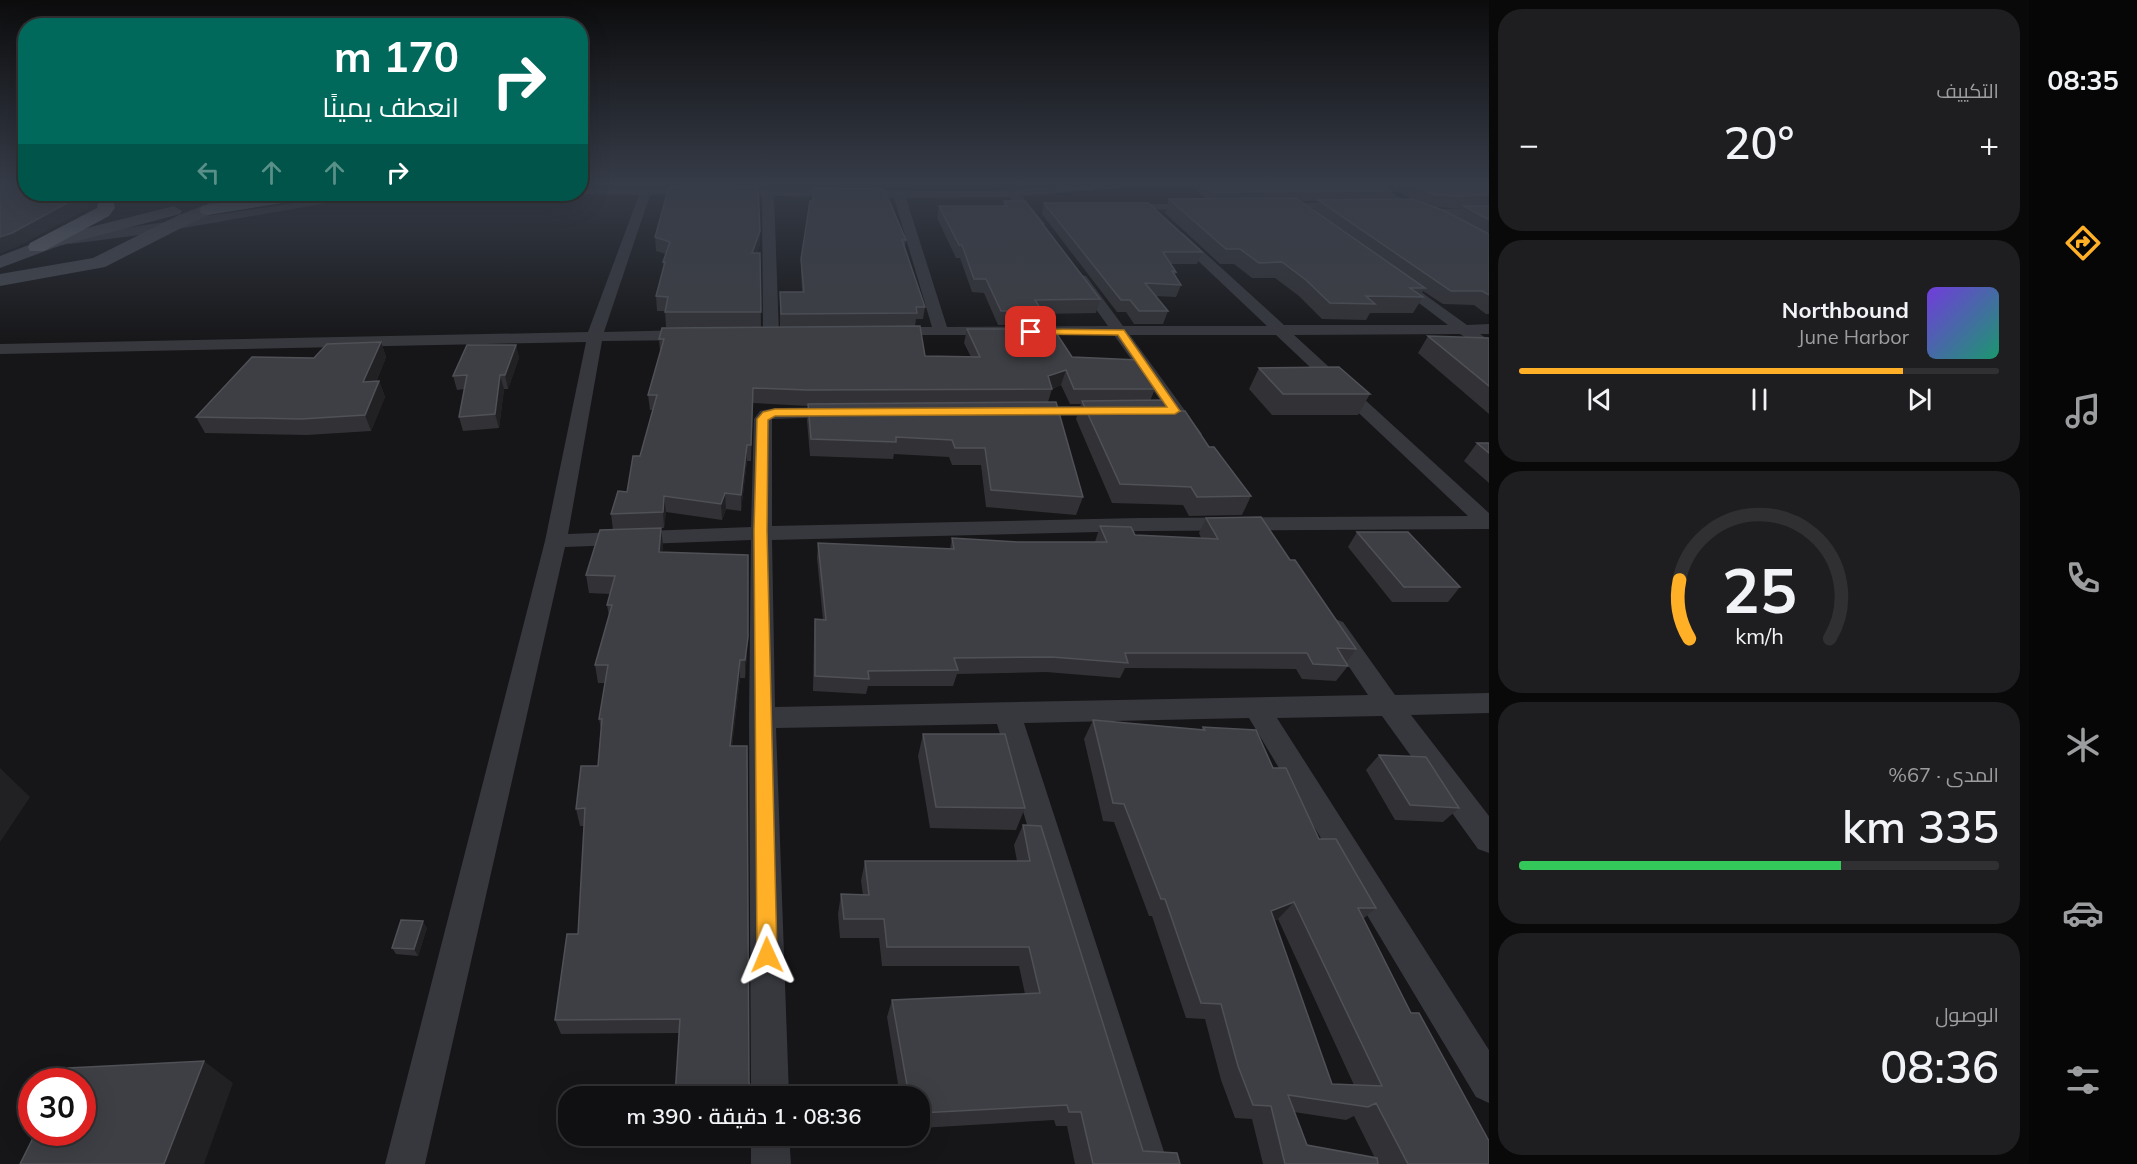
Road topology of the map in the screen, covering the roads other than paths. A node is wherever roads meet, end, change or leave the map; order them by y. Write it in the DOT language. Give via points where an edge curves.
graph roads {
  1 [pos="58,237"];
  2 [pos="74,237"];
  3 [pos="96,237"];
  4 [pos="150,237"];
  5 [pos="157,237"];
  6 [pos="630,237"];
  7 [pos="769,237"];
  8 [pos="912,237"];
  9 [pos="1180,237"];
  10 [pos="143,241"];
  11 [pos="45,245"];
  12 [pos="0,262"];
  13 [pos="1071,266"];
  14 [pos="59,270"];
  15 [pos="1388,274"];
  16 [pos="0,280"];
  17 [pos="1464,329"];
  18 [pos="1489,329"];
  19 [pos="873,332"];
  20 [pos="941,332"];
  21 [pos="1121,332"];
  22 [pos="1281,332"];
  23 [pos="712,334"];
  24 [pos="771,334"];
  25 [pos="595,335"];
  26 [pos="1489,346"];
  27 [pos="0,349"];
  28 [pos="1010,411"];
  29 [pos="1128,411"];
  30 [pos="1151,411"];
  31 [pos="1175,411"];
  32 [pos="857,412"];
  33 [pos="1204,447"];
  34 [pos="1248,503"];
  35 [pos="1262,521"];
  36 [pos="1488,522"];
  37 [pos="760,531"];
  38 [pos="556,541"];
  39 [pos="1275,541"];
  40 [pos="1328,617"];
  41 [pos="1387,703"];
  42 [pos="1489,703"];
  43 [pos="1256,707"];
  44 [pos="1008,715"];
  45 [pos="762,718"];
  46 [pos="1489,839"];
  47 [pos="1489,1084"];
  48 [pos="770,1086"];
  49 [pos="770,1146"];
  50 [pos="405,1164"];
  51 [pos="771,1164"];
  52 [pos="1148,1164"];
  1 -- 11 [label="highway"];
  2 -- 11 [label="street"];
  3 -- 11 [label="street"];
  4 -- 10 [label="street"];
  5 -- 10 [label="street"];
  6 -- 25 [label="street"];
  7 -- 24 [label="street"];
  8 -- 20 [label="street"];
  9 -- 22 [label="street"];
  10 -- 14 [label="street" via="98,263"];
  11 -- 12 [label="street"];
  11 -- 14 [label="street" via="22,257 22,262 40,270"];
  13 -- 21 [label="street"];
  14 -- 16 [label="street"];
  15 -- 17 [label="street"];
  17 -- 18 [label="street"];
  17 -- 22 [label="street"];
  17 -- 26 [label="street"];
  19 -- 20 [label="street"];
  20 -- 21 [label="street"];
  21 -- 22 [label="street"];
  21 -- 31 [label="street"];
  22 -- 36 [label="street"];
  23 -- 25 [label="street"];
  25 -- 27 [label="street"];
  25 -- 38 [label="street"];
  28 -- 29 [label="street"];
  30 -- 31 [label="street"];
  31 -- 33 [label="street"];
  32 -- 37 [label="street" via="775,412 762,419"];
  34 -- 35 [label="street"];
  35 -- 36 [label="street"];
  35 -- 37 [label="street"];
  35 -- 39 [label="street"];
  37 -- 38 [label="street"];
  37 -- 45 [label="street"];
  38 -- 50 [label="street"];
  40 -- 41 [label="street"];
  41 -- 42 [label="street"];
  41 -- 43 [label="street"];
  41 -- 46 [label="street"];
  43 -- 44 [label="street"];
  43 -- 47 [label="street"];
  44 -- 45 [label="street"];
  44 -- 52 [label="street"];
  45 -- 48 [label="street"];
  49 -- 51 [label="street"];
}
